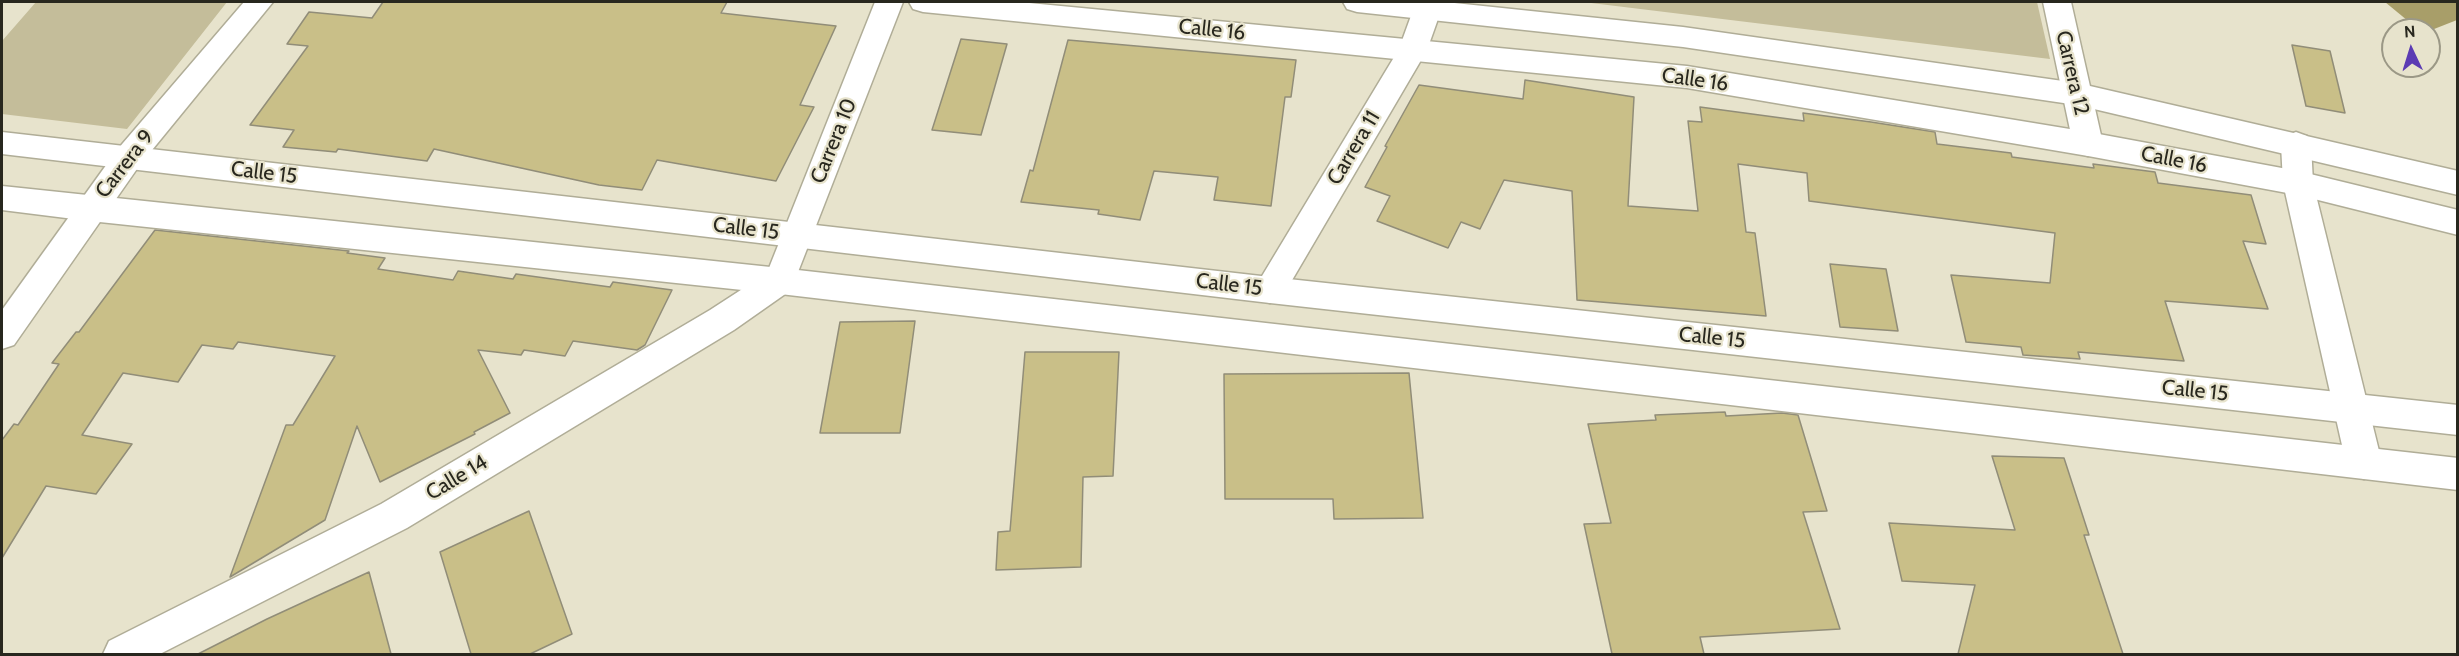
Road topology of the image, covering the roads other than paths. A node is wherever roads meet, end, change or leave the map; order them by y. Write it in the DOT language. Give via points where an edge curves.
graph roads {
  1 [pos="259,2"];
  2 [pos="889,2"];
  3 [pos="923,2"];
  4 [pos="1357,2"];
  5 [pos="2056,2"];
  6 [pos="1428,5"];
  7 [pos="1413,50"];
  8 [pos="2077,94"];
  9 [pos="2,143"];
  10 [pos="2088,144"];
  11 [pos="2296,144"];
  12 [pos="128,158"];
  13 [pos="2298,183"];
  14 [pos="2457,183"];
  15 [pos="2,198"];
  16 [pos="90,209"];
  17 [pos="2457,222"];
  18 [pos="797,234"];
  19 [pos="780,281"];
  20 [pos="1270,290"];
  21 [pos="2,335"];
  22 [pos="2350,408"];
  23 [pos="2457,420"];
  24 [pos="2364,464"];
  25 [pos="2457,474"];
  26 [pos="122,654"];
  1 -- 12 [label="street, Carrera 9"];
  2 -- 18 [label="street, Carrera 10"];
  3 -- 7 [label="street, Calle 16"];
  4 -- 6 [label="street, Calle 16"];
  5 -- 8 [label="street, Carrera 12"];
  6 -- 7 [label="street, Carrera 11"];
  6 -- 8 [label="street, Calle 16"];
  7 -- 10 [label="street, Calle 16" via="1687,77"];
  7 -- 20 [label="street, Carrera 11"];
  8 -- 10 [label="street, Carrera 12"];
  8 -- 11 [label="street, Calle 16"];
  9 -- 12 [label="street, Calle 15"];
  10 -- 13 [label="street, Calle 16"];
  11 -- 13 [label="street"];
  11 -- 14 [label="street, Calle 16"];
  12 -- 16 [label="street, Carrera 9"];
  12 -- 18 [label="street, Calle 15"];
  13 -- 17 [label="street, Calle 16"];
  13 -- 22 [label="street"];
  15 -- 16 [label="street"];
  16 -- 19 [label="street"];
  16 -- 21 [label="street, Carrera 9"];
  18 -- 19 [label="street, Carrera 10"];
  18 -- 20 [label="street, Calle 15"];
  19 -- 24 [label="street"];
  19 -- 26 [label="street, Calle 14" via="722,320 394,516"];
  20 -- 22 [label="street, Calle 15"];
  22 -- 23 [label="street, Calle 15"];
  22 -- 24 [label="street"];
  24 -- 25 [label="street"];
}
